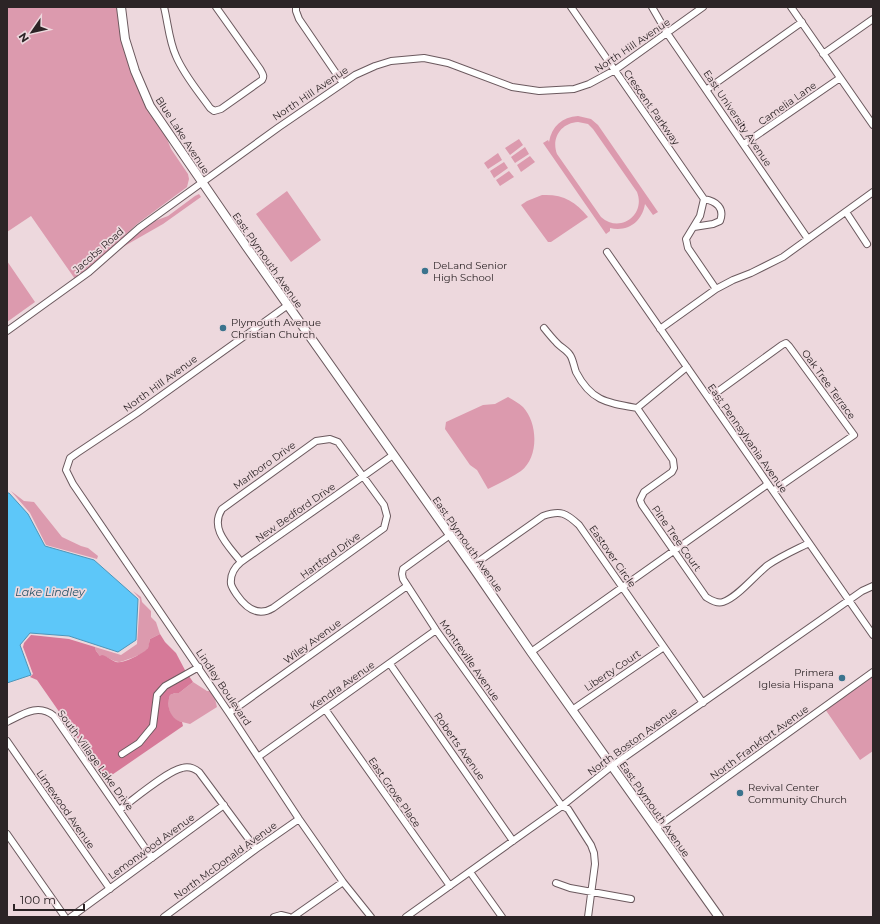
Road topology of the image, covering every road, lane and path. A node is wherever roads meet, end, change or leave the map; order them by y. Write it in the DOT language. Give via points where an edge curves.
graph roads {
  1 [pos="121,7"];
  2 [pos="164,7"];
  3 [pos="216,7"];
  4 [pos="296,7"];
  5 [pos="571,7"];
  6 [pos="652,7"];
  7 [pos="704,7"];
  8 [pos="792,7"];
  9 [pos="873,19"];
  10 [pos="802,22"];
  11 [pos="667,33"];
  12 [pos="823,54"];
  13 [pos="615,70"];
  14 [pos="840,78"];
  15 [pos="342,82"];
  16 [pos="706,90"];
  17 [pos="873,125"];
  18 [pos="744,144"];
  19 [pos="202,183"];
  20 [pos="873,192"];
  21 [pos="704,199"];
  22 [pos="846,212"];
  23 [pos="694,227"];
  24 [pos="808,239"];
  25 [pos="867,244"];
  26 [pos="607,252"];
  27 [pos="716,289"];
  28 [pos="288,305"];
  29 [pos="544,328"];
  30 [pos="660,329"];
  31 [pos="7,331"];
  32 [pos="687,367"];
  33 [pos="708,398"];
  34 [pos="637,408"];
  35 [pos="392,455"];
  36 [pos="67,466"];
  37 [pos="364,476"];
  38 [pos="768,484"];
  39 [pos="773,491"];
  40 [pos="450,536"];
  41 [pos="809,543"];
  42 [pos="674,551"];
  43 [pos="241,562"];
  44 [pos="472,566"];
  45 [pos="407,586"];
  46 [pos="873,586"];
  47 [pos="623,588"];
  48 [pos="238,596"];
  49 [pos="849,601"];
  50 [pos="436,630"];
  51 [pos="873,635"];
  52 [pos="664,647"];
  53 [pos="531,652"];
  54 [pos="390,664"];
  55 [pos="199,667"];
  56 [pos="873,672"];
  57 [pos="703,703"];
  58 [pos="325,709"];
  59 [pos="572,710"];
  60 [pos="230,713"];
  61 [pos="7,722"];
  62 [pos="7,741"];
  63 [pos="122,754"];
  64 [pos="258,757"];
  65 [pos="612,766"];
  66 [pos="224,805"];
  67 [pos="562,806"];
  68 [pos="119,810"];
  69 [pos="299,819"];
  70 [pos="656,828"];
  71 [pos="7,834"];
  72 [pos="513,841"];
  73 [pos="256,849"];
  74 [pos="152,858"];
  75 [pos="470,872"];
  76 [pos="343,882"];
  77 [pos="556,883"];
  78 [pos="450,886"];
  79 [pos="110,889"];
  80 [pos="591,892"];
  81 [pos="631,899"];
  82 [pos="66,917"];
  83 [pos="71,917"];
  84 [pos="164,917"];
  85 [pos="274,917"];
  86 [pos="288,917"];
  87 [pos="293,917"];
  88 [pos="371,917"];
  89 [pos="406,917"];
  90 [pos="502,917"];
  91 [pos="588,917"];
  92 [pos="719,917"];
  1 -- 19 [label="main road, Blue Lake Avenue" via="125,39 135,72 150,106"];
  2 -- 3 [label="street" via="176,56 214,111 221,109 264,78 260,68"];
  4 -- 15 [label="street" via="299,19"];
  5 -- 13 [label="street, Crescent Parkway"];
  6 -- 11 [label="street, East University Avenue"];
  7 -- 11 [label="street, North Hill Avenue"];
  8 -- 10 [label="street"];
  9 -- 12 [label="street"];
  10 -- 12 [label="street"];
  10 -- 16 [label="street"];
  11 -- 13 [label="street, North Hill Avenue"];
  11 -- 16 [label="street, East University Avenue"];
  12 -- 14 [label="street"];
  13 -- 15 [label="street, North Hill Avenue" via="574,89 539,91 512,87 448,63 424,58 380,64"];
  13 -- 21 [label="street, Crescent Parkway"];
  14 -- 17 [label="street"];
  14 -- 18 [label="street, Camelia Lane"];
  15 -- 19 [label="street, North Hill Avenue"];
  16 -- 18 [label="street, East University Avenue"];
  18 -- 24 [label="street, East University Avenue"];
  19 -- 28 [label="main road, East Plymouth Avenue"];
  19 -- 31 [label="street, Jacobs Road" via="138,228 89,272"];
  20 -- 22 [label="street"];
  21 -- 23 [label="street"];
  21 -- 23 [label="street, Crescent Parkway" via="718,206 722,216 720,221 713,224"];
  22 -- 24 [label="street"];
  22 -- 25 [label="street"];
  23 -- 27 [label="street" via="689,232 686,243"];
  24 -- 27 [label="street" via="783,257"];
  26 -- 30 [label="street, East Pennsylvania Avenue"];
  27 -- 30 [label="street"];
  28 -- 35 [label="main road, East Plymouth Avenue"];
  28 -- 36 [label="street, North Hill Avenue" via="70,458"];
  29 -- 34 [label="street" via="570,354 575,370 590,392 599,399"];
  30 -- 32 [label="street, East Pennsylvania Avenue"];
  32 -- 33 [label="street, East Pennsylvania Avenue"];
  32 -- 34 [label="street"];
  33 -- 38 [label="street, East Pennsylvania Avenue"];
  33 -- 39 [label="street, Oak Tree Terrace" via="786,343 854,435"];
  34 -- 42 [label="street, Pine Tree Court" via="673,460 672,472 644,492 640,500"];
  35 -- 37 [label="street, New Bedford Drive"];
  35 -- 40 [label="main road, East Plymouth Avenue"];
  36 -- 55 [label="street, Lindley Boulevard" via="66,470 73,484"];
  37 -- 43 [label="street, New Bedford Drive"];
  37 -- 43 [label="street, Marlboro Drive" via="338,442 330,439 316,441 222,509 218,516 218,531"];
  37 -- 48 [label="street, Hartford Drive" via="384,505 387,516 384,528 268,611 254,611"];
  38 -- 39 [label="street, East Pennsylvania Avenue"];
  38 -- 42 [label="street"];
  39 -- 41 [label="street, East Pennsylvania Avenue"];
  40 -- 44 [label="main road, East Plymouth Avenue"];
  40 -- 45 [label="street, Montreville Avenue" via="403,569 403,579"];
  41 -- 42 [label="street, Pine Tree Court" via="768,565 723,602 706,597"];
  41 -- 49 [label="street, East Pennsylvania Avenue"];
  42 -- 47 [label="street"];
  43 -- 48 [label="street, New Bedford Drive" via="233,572 231,583"];
  44 -- 47 [label="street, Eastover Circle" via="543,516 555,512 563,513 579,525"];
  44 -- 53 [label="main road, East Plymouth Avenue"];
  45 -- 50 [label="street, Montreville Avenue"];
  45 -- 60 [label="street, Wiley Avenue"];
  46 -- 49 [label="street, North Boston Avenue"];
  47 -- 52 [label="street, Eastover Circle"];
  47 -- 53 [label="street"];
  49 -- 51 [label="street, East Pennsylvania Avenue"];
  49 -- 57 [label="street, North Boston Avenue"];
  50 -- 54 [label="street, Kendra Avenue"];
  50 -- 67 [label="street, Montreville Avenue"];
  52 -- 57 [label="street, Eastover Circle"];
  52 -- 59 [label="street, Liberty Court"];
  53 -- 59 [label="main road, East Plymouth Avenue"];
  54 -- 58 [label="street, Kendra Avenue"];
  54 -- 72 [label="street, Roberts Avenue"];
  55 -- 60 [label="street, Lindley Boulevard"];
  55 -- 63 [label="street" via="166,686 157,695 153,726 139,743"];
  56 -- 70 [label="street, North Frankfort Avenue"];
  57 -- 65 [label="street, North Boston Avenue"];
  58 -- 64 [label="street, Kendra Avenue"];
  58 -- 78 [label="street, East Grove Place"];
  59 -- 65 [label="main road, East Plymouth Avenue"];
  60 -- 64 [label="street, Lindley Boulevard"];
  61 -- 68 [label="street, South Village Lake Drive" via="36,709 48,711"];
  62 -- 79 [label="street, Limewood Avenue"];
  64 -- 69 [label="street, Lindley Boulevard"];
  65 -- 67 [label="street, North Boston Avenue"];
  65 -- 70 [label="main road, East Plymouth Avenue"];
  66 -- 68 [label="street" via="199,772 187,767 170,773"];
  66 -- 73 [label="street"];
  66 -- 74 [label="street, Lemonwood Avenue"];
  67 -- 72 [label="street, North Boston Avenue"];
  67 -- 80 [label="street, Montreville Avenue" via="568,809 592,849 595,864"];
  68 -- 74 [label="street, South Village Lake Drive"];
  69 -- 73 [label="street, North McDonald Avenue"];
  69 -- 76 [label="street, Lindley Boulevard"];
  70 -- 92 [label="main road, East Plymouth Avenue"];
  71 -- 82 [label="street"];
  72 -- 75 [label="street, North Boston Avenue"];
  73 -- 84 [label="street, North McDonald Avenue"];
  74 -- 79 [label="street, Lemonwood Avenue"];
  75 -- 78 [label="street, North Boston Avenue"];
  75 -- 90 [label="street"];
  76 -- 87 [label="street"];
  76 -- 88 [label="street, Lindley Boulevard"];
  77 -- 80 [label="street"];
  78 -- 89 [label="street, North Boston Avenue"];
  79 -- 83 [label="street, Lemonwood Avenue"];
  80 -- 81 [label="street"];
  80 -- 91 [label="street, Montreville Avenue"];
  85 -- 86 [label="street"];
}
